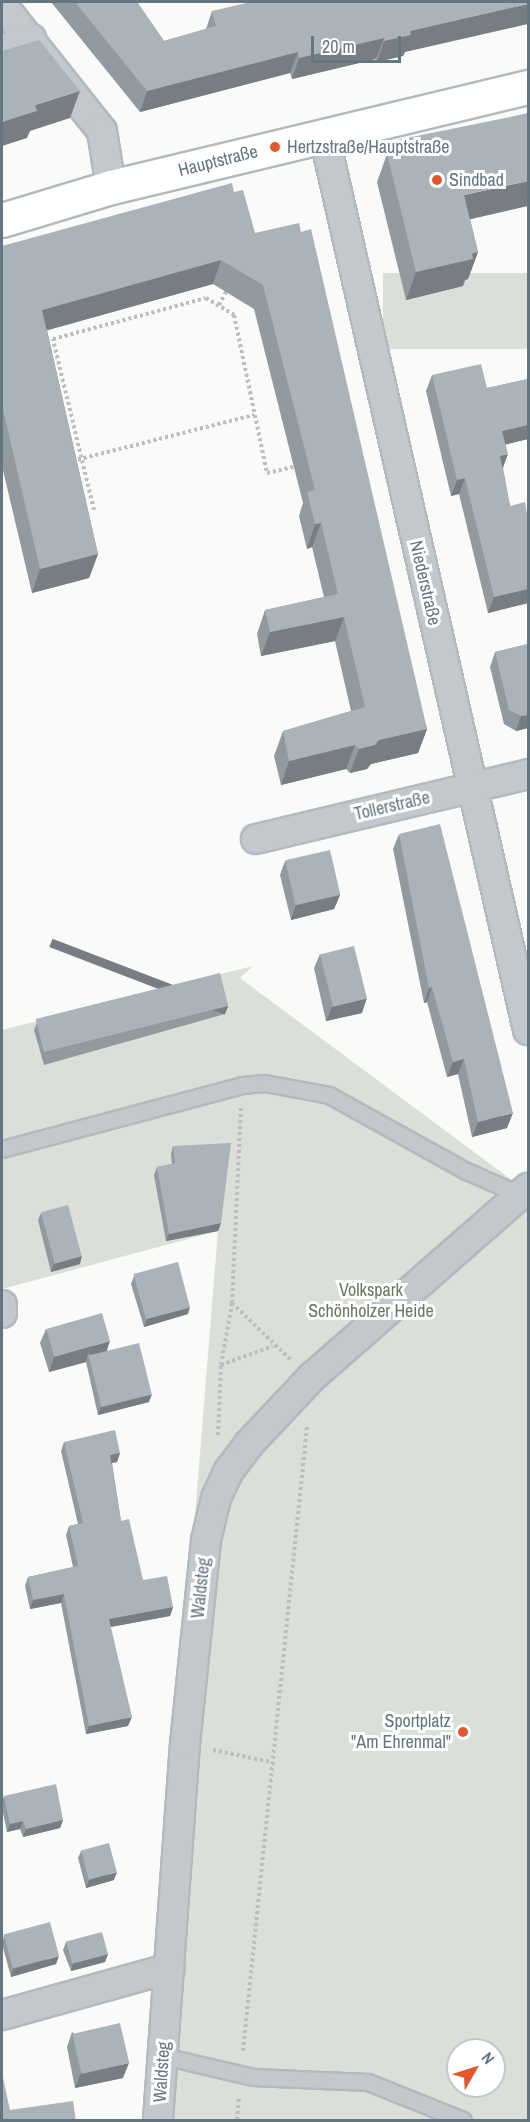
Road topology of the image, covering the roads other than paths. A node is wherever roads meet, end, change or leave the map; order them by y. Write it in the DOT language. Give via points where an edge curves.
graph roads {
  1 [pos="2,5"];
  2 [pos="31,39"];
  3 [pos="2,49"];
  4 [pos="528,87"];
  5 [pos="324,135"];
  6 [pos="111,187"];
  7 [pos="2,220"];
  8 [pos="528,774"];
  9 [pos="473,787"];
  10 [pos="256,839"];
  11 [pos="528,1030"];
  12 [pos="2,1149"];
  13 [pos="525,1192"];
  14 [pos="2,1305"];
  15 [pos="2,1313"];
  16 [pos="170,1968"];
  17 [pos="2,2015"];
  18 [pos="163,2056"];
  19 [pos="158,2121"];
  20 [pos="464,2121"];
  1 -- 2 [label="street"];
  2 -- 3 [label="street"];
  2 -- 6 [label="street" via="102,131"];
  4 -- 5 [label="main road, Hauptstraße"];
  5 -- 6 [label="main road, Hauptstraße"];
  5 -- 9 [label="street, Niederstraße"];
  6 -- 7 [label="main road, Hauptstraße"];
  8 -- 9 [label="street, Tollerstraße"];
  9 -- 10 [label="street, Tollerstraße"];
  9 -- 11 [label="street, Niederstraße"];
  12 -- 13 [label="lane" via="242,1084 265,1083 329,1095 466,1171"];
  13 -- 16 [label="street, Waldsteg" via="312,1377 249,1444 228,1472 216,1498 206,1540 185,1744"];
  14 -- 15 [label="street"];
  16 -- 17 [label="street"];
  16 -- 18 [label="street, Waldsteg"];
  18 -- 19 [label="street, Waldsteg"];
  18 -- 20 [label="lane" via="241,2074 368,2082"];
}
